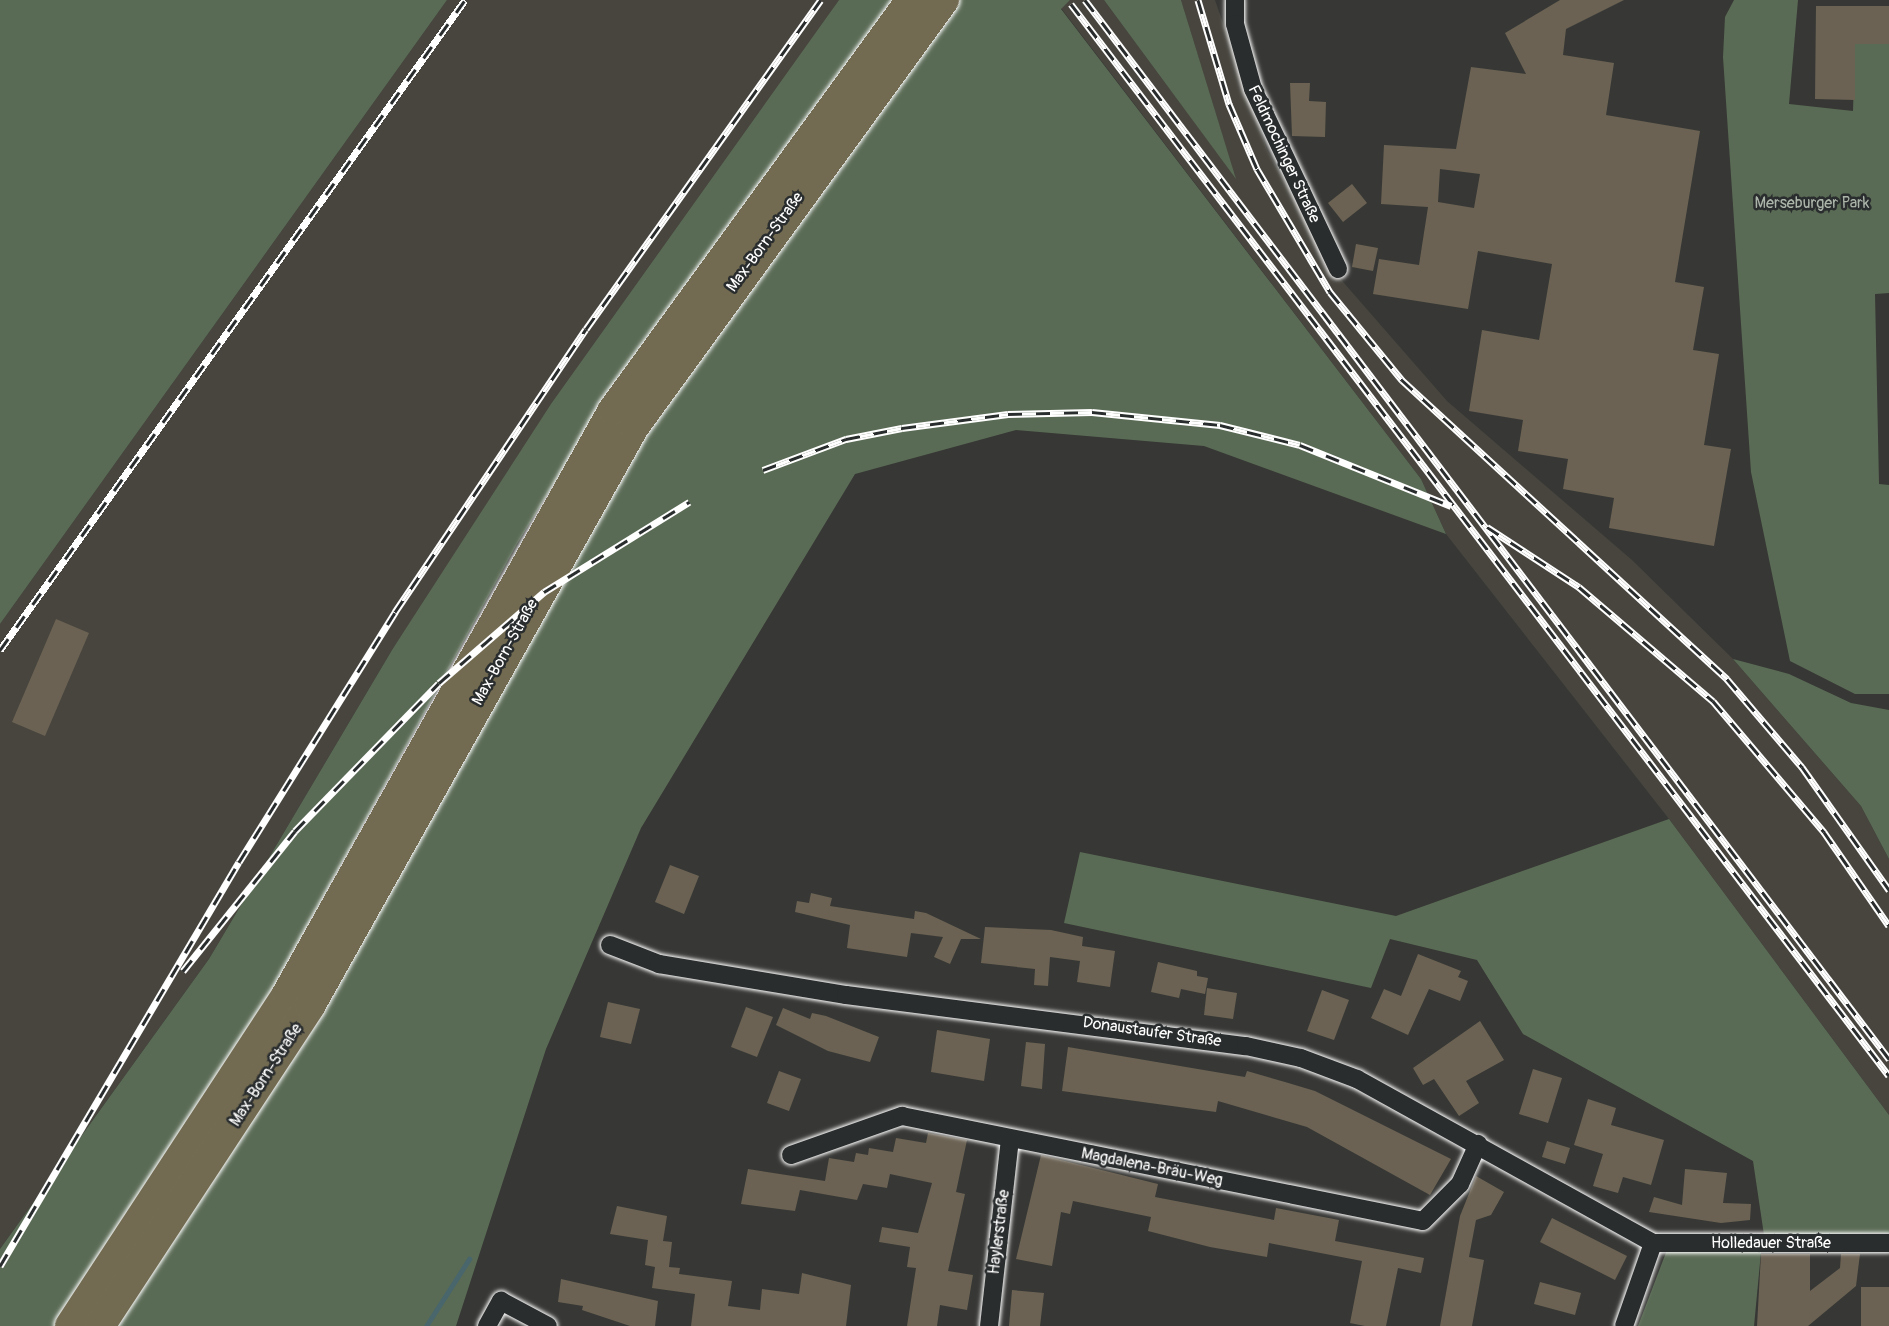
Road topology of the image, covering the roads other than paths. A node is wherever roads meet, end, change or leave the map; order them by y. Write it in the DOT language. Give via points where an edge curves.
graph roads {
  1 [pos="911,0"];
  2 [pos="944,0"];
  3 [pos="1235,0"];
  4 [pos="1338,269"];
  5 [pos="610,945"];
  6 [pos="1010,1139"];
  7 [pos="1478,1144"];
  8 [pos="791,1155"];
  9 [pos="1653,1243"];
  10 [pos="1889,1243"];
  11 [pos="70,1326"];
  12 [pos="100,1326"];
  13 [pos="487,1326"];
  14 [pos="548,1326"];
  15 [pos="990,1326"];
  16 [pos="1624,1326"];
  1 -- 11 [label="main road, Max-Born-Straße" via="613,410 287,994"];
  2 -- 12 [label="main road, Max-Born-Straße" via="634,427 310,1006"];
  3 -- 4 [label="street, Feldmochinger Straße" via="1235,24 1253,90"];
  5 -- 7 [label="street, Donaustaufer Straße" via="670,966 846,995 1246,1046 1301,1058 1358,1079"];
  6 -- 7 [label="street, Magdalena-Bräu-Weg" via="1423,1221 1460,1184"];
  6 -- 8 [label="street, Magdalena-Bräu-Weg" via="902,1116"];
  6 -- 15 [label="street, Haylerstraße"];
  7 -- 9 [label="street, Donaustaufer Straße"];
  9 -- 10 [label="street, Holledauer Straße"];
  9 -- 16 [label="street"];
  13 -- 14 [label="street" via="501,1301"];
}
